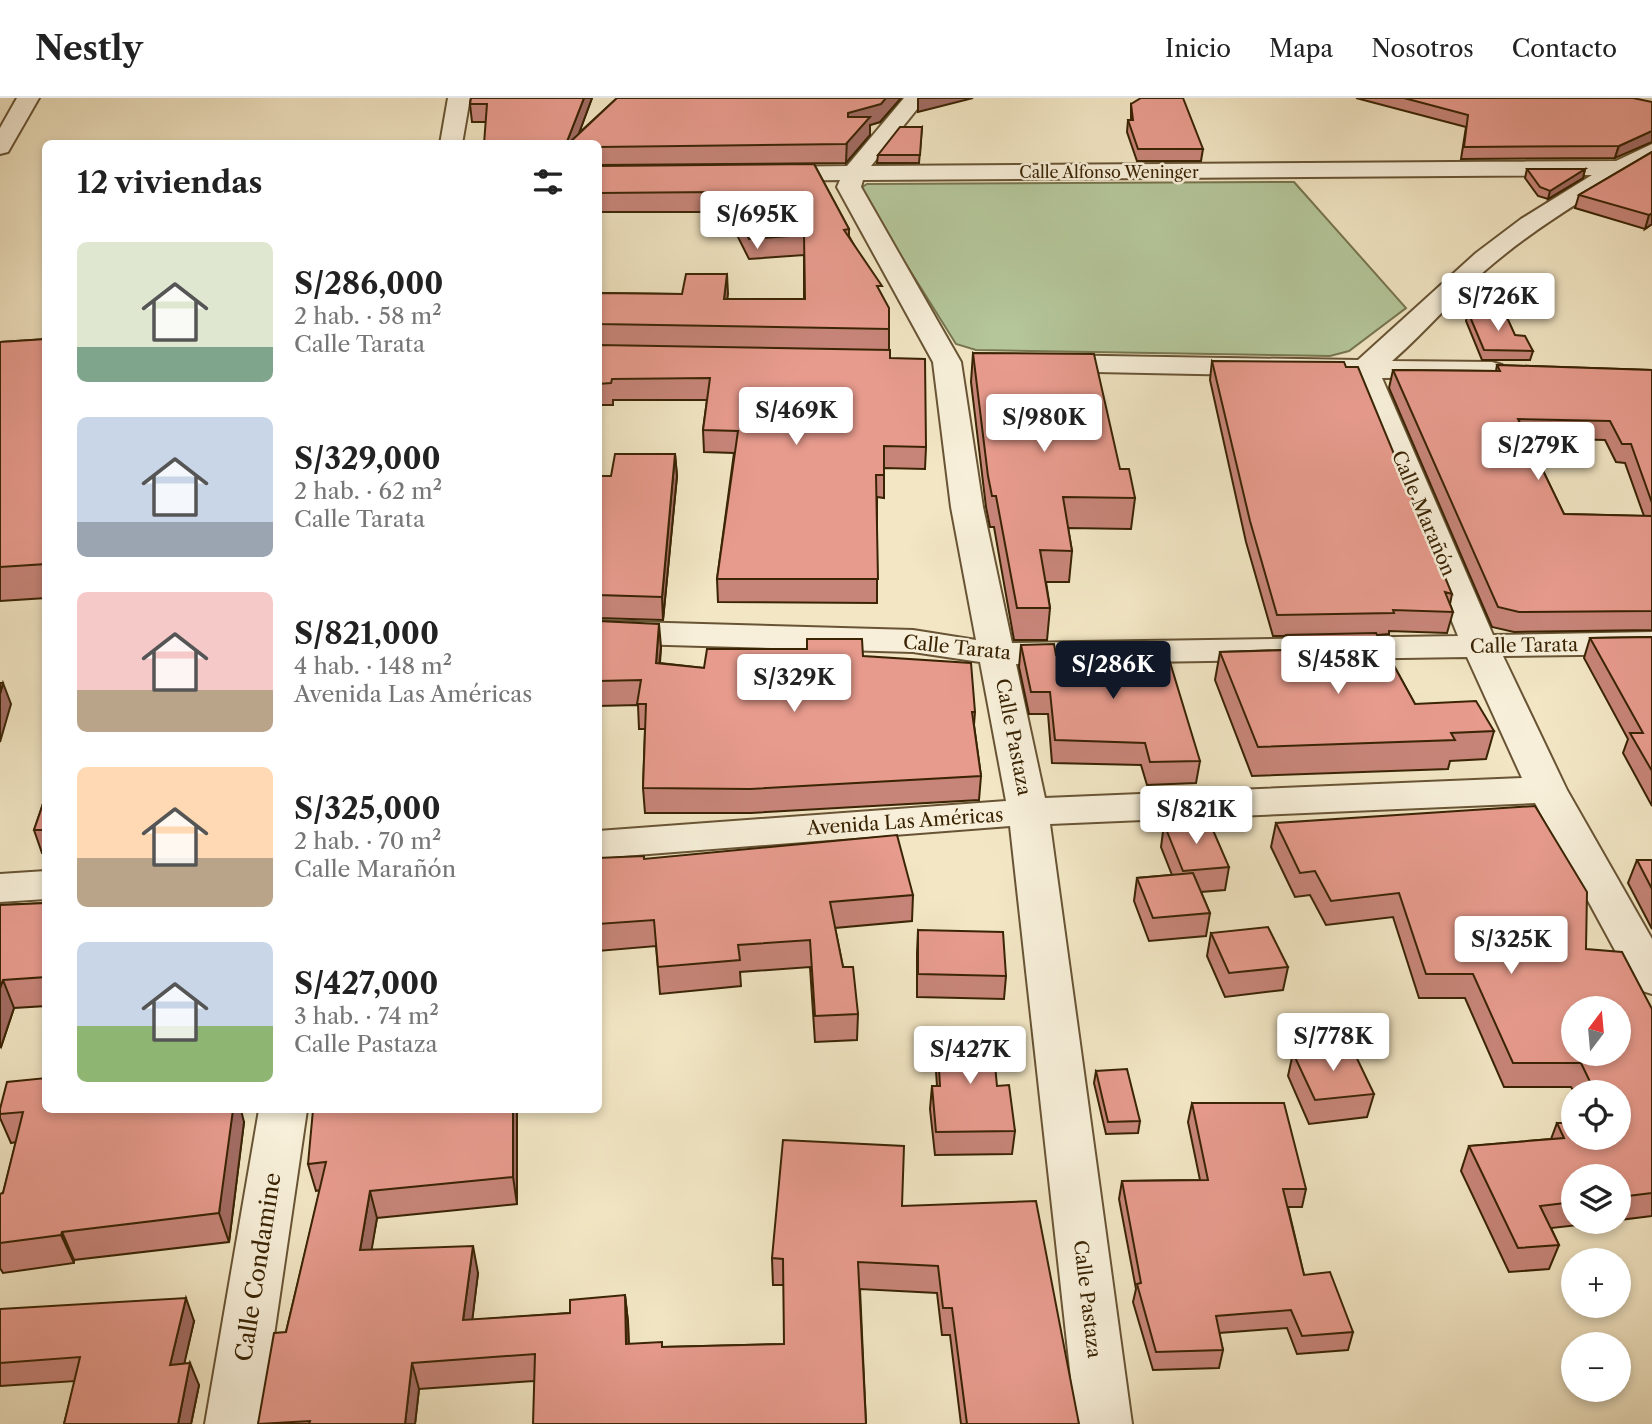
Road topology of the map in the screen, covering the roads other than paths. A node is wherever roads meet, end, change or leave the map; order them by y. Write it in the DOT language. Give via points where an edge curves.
graph roads {
  1 [pos="28,98"];
  2 [pos="459,98"];
  3 [pos="915,98"];
  4 [pos="452,140"];
  5 [pos="0,147"];
  6 [pos="1652,150"];
  7 [pos="1619,168"];
  8 [pos="854,173"];
  9 [pos="746,174"];
  10 [pos="1017,363"];
  11 [pos="1364,369"];
  12 [pos="1515,372"];
  13 [pos="602,632"];
  14 [pos="1652,643"];
  15 [pos="1480,646"];
  16 [pos="998,654"];
  17 [pos="1547,790"];
  18 [pos="1028,812"];
  19 [pos="602,845"];
  20 [pos="42,885"];
  21 [pos="0,888"];
  22 [pos="1652,978"];
  23 [pos="283,1113"];
  24 [pos="233,1424"];
  25 [pos="1104,1424"];
  1 -- 5 [label="street"];
  2 -- 4 [label="street"];
  3 -- 8 [label="street"];
  6 -- 7 [label="street"];
  7 -- 8 [label="street, Calle Alfonso Weninger"];
  7 -- 11 [label="street" via="1466,274"];
  8 -- 9 [label="street, Calle Alfonso Weninger"];
  8 -- 16 [label="street, Calle Pastaza" via="849,187 947,362 967,507"];
  10 -- 11 [label="street"];
  11 -- 12 [label="street"];
  11 -- 15 [label="street, Calle Marañón"];
  13 -- 16 [label="street, Calle Tarata" via="914,641"];
  14 -- 15 [label="street, Calle Tarata"];
  15 -- 16 [label="street, Calle Tarata"];
  15 -- 17 [label="street, Calle Marañón"];
  16 -- 18 [label="street, Calle Pastaza"];
  17 -- 18 [label="street, Avenida Las Américas"];
  17 -- 22 [label="street, Calle Marañón"];
  18 -- 19 [label="street, Avenida Las Américas"];
  18 -- 25 [label="street, Calle Pastaza"];
  20 -- 21 [label="street"];
  23 -- 24 [label="street, Calle Condamine"];
}
